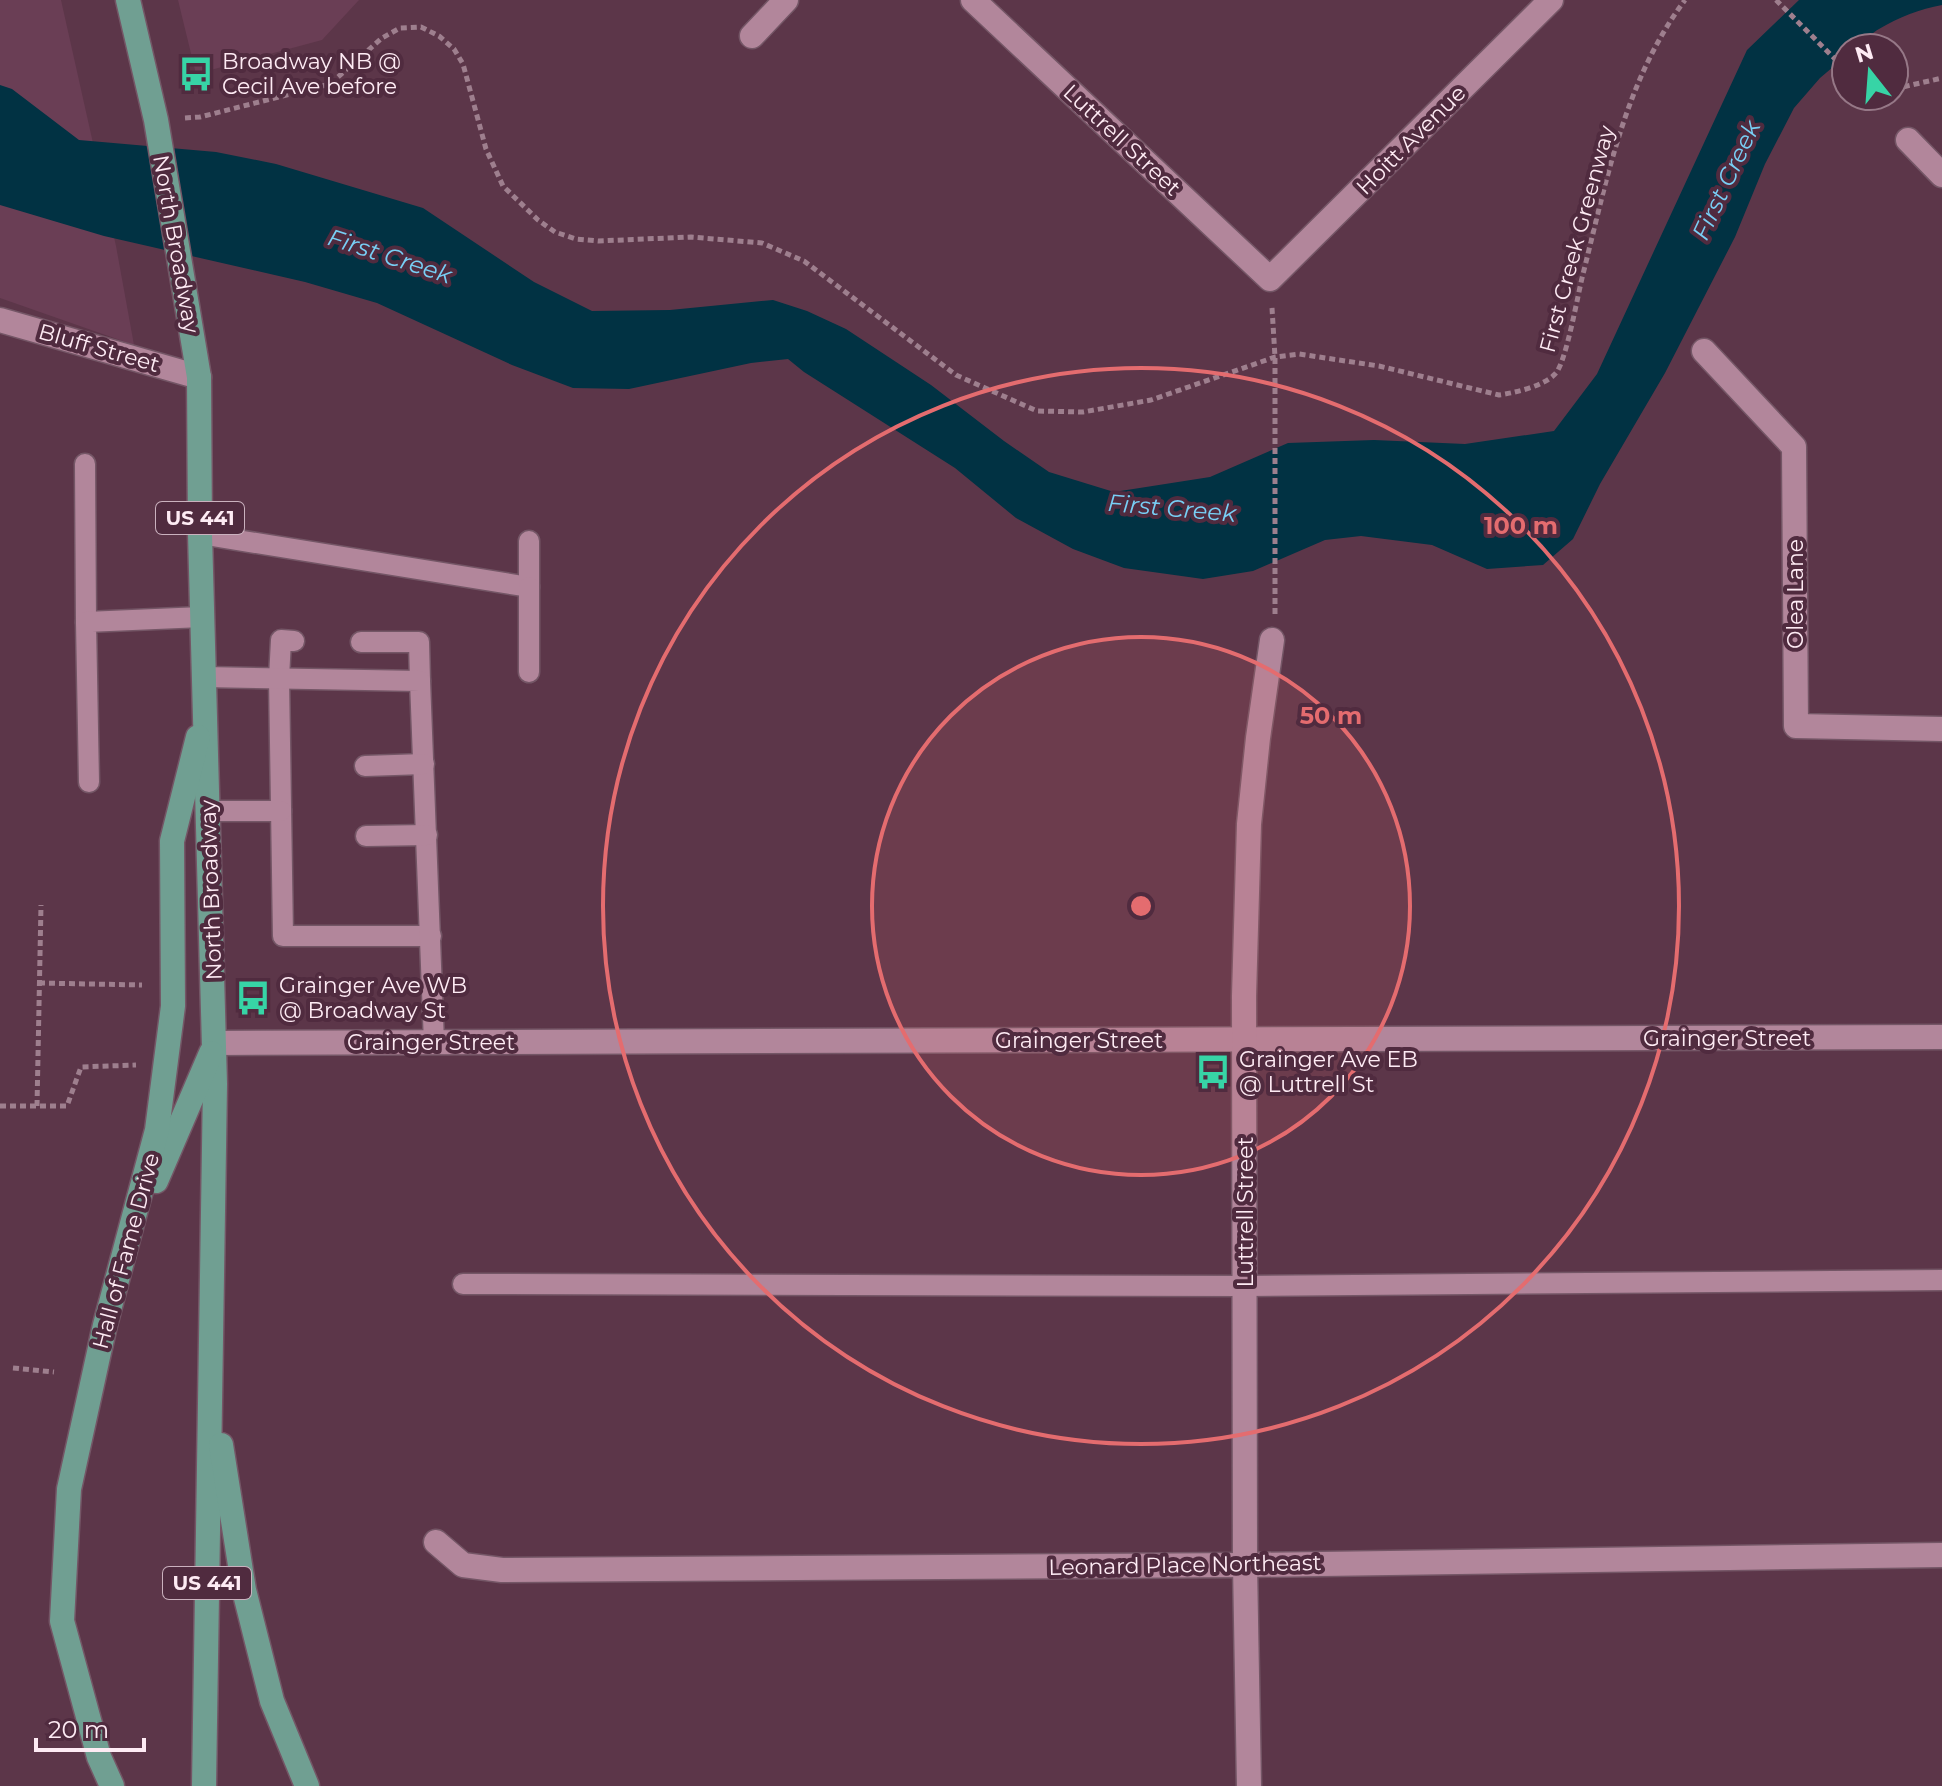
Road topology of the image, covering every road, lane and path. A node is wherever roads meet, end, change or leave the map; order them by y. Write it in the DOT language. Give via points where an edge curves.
graph roads {
  1 [pos="128,0"];
  2 [pos="786,0"];
  3 [pos="973,0"];
  4 [pos="1551,0"];
  5 [pos="1685,0"];
  6 [pos="1776,0"];
  7 [pos="752,36"];
  8 [pos="1830,55"];
  9 [pos="1942,78"];
  10 [pos="1910,85"];
  11 [pos="156,120"];
  12 [pos="1908,140"];
  13 [pos="1942,175"];
  14 [pos="1270,279"];
  15 [pos="0,320"];
  16 [pos="1704,351"];
  17 [pos="1275,357"];
  18 [pos="199,377"];
  19 [pos="85,464"];
  20 [pos="200,534"];
  21 [pos="529,541"];
  22 [pos="529,587"];
  23 [pos="1277,601"];
  24 [pos="202,617"];
  25 [pos="86,622"];
  26 [pos="1272,640"];
  27 [pos="294,641"];
  28 [pos="361,642"];
  29 [pos="529,672"];
  30 [pos="204,677"];
  31 [pos="279,678"];
  32 [pos="420,681"];
  33 [pos="204,711"];
  34 [pos="1942,729"];
  35 [pos="424,764"];
  36 [pos="365,766"];
  37 [pos="89,782"];
  38 [pos="209,811"];
  39 [pos="281,811"];
  40 [pos="427,835"];
  41 [pos="366,836"];
  42 [pos="41,905"];
  43 [pos="431,936"];
  44 [pos="39,983"];
  45 [pos="154,986"];
  46 [pos="1942,1037"];
  47 [pos="1245,1039"];
  48 [pos="215,1043"];
  49 [pos="434,1043"];
  50 [pos="141,1064"];
  51 [pos="0,1106"];
  52 [pos="37,1106"];
  53 [pos="1942,1280"];
  54 [pos="463,1284"];
  55 [pos="1245,1286"];
  56 [pos="105,1325"];
  57 [pos="13,1368"];
  58 [pos="54,1372"];
  59 [pos="210,1379"];
  60 [pos="436,1542"];
  61 [pos="1942,1555"];
  62 [pos="1245,1565"];
  63 [pos="112,1786"];
  64 [pos="204,1786"];
  65 [pos="307,1786"];
  66 [pos="1249,1786"];
  1 -- 11 [label="main road, North Broadway / US 441"];
  2 -- 7 [label="street"];
  3 -- 14 [label="street, Luttrell Street"];
  4 -- 14 [label="street, Hoitt Avenue"];
  5 -- 17 [label="path, First Creek Greenway" via="1666,26 1632,96 1565,359 1555,375 1499,395 1379,366 1299,354"];
  6 -- 8 [label="path"];
  9 -- 10 [label="path"];
  11 -- 17 [label="path, First Creek Greenway" via="200,117 330,84 382,38 400,28 421,27 454,49 463,64 486,149 503,186 555,232 598,241 691,237 762,243 804,261 956,375 1037,411 1083,412 1151,400"];
  11 -- 18 [label="main road, North Broadway / US 441"];
  12 -- 13 [label="street"];
  14 -- 17 [label="path"];
  15 -- 18 [label="street, Bluff Street"];
  16 -- 34 [label="street, Olea Lane" via="1794,447 1796,726"];
  17 -- 23 [label="path"];
  18 -- 20 [label="main road, North Broadway / US 441"];
  19 -- 25 [label="lane"];
  20 -- 22 [label="lane"];
  20 -- 24 [label="main road, North Broadway / US 441"];
  21 -- 22 [label="lane"];
  22 -- 29 [label="lane"];
  24 -- 25 [label="lane"];
  24 -- 30 [label="main road, North Broadway / US 441"];
  25 -- 37 [label="lane"];
  26 -- 47 [label="street, Luttrell Street" via="1249,824"];
  27 -- 31 [label="lane" via="281,640"];
  28 -- 32 [label="lane" via="419,642"];
  30 -- 31 [label="lane"];
  30 -- 33 [label="main road, North Broadway / US 441"];
  31 -- 32 [label="lane"];
  31 -- 39 [label="lane" via="289,767"];
  32 -- 35 [label="lane"];
  33 -- 38 [label="main road, North Broadway / US 441"];
  33 -- 56 [label="main road, Hall of Fame Drive" via="172,841 173,1006 157,1130"];
  35 -- 36 [label="lane"];
  35 -- 40 [label="lane"];
  38 -- 39 [label="lane"];
  38 -- 48 [label="main road, North Broadway / US 441"];
  39 -- 43 [label="lane" via="290,837 283,936"];
  40 -- 41 [label="lane"];
  40 -- 43 [label="lane"];
  42 -- 44 [label="path"];
  43 -- 49 [label="lane"];
  44 -- 45 [label="path"];
  44 -- 52 [label="path"];
  46 -- 47 [label="street, Grainger Street"];
  47 -- 49 [label="street, Grainger Street"];
  47 -- 55 [label="street, Luttrell Street"];
  48 -- 49 [label="street, Grainger Street"];
  48 -- 56 [label="main road" via="157,1180"];
  48 -- 59 [label="main road, North Broadway / US 441"];
  50 -- 52 [label="path" via="81,1067 67,1106"];
  51 -- 52 [label="path"];
  53 -- 55 [label="lane"];
  54 -- 55 [label="lane"];
  55 -- 62 [label="street, Luttrell Street"];
  56 -- 63 [label="main road, Hall of Fame Drive" via="69,1489 62,1621 99,1757"];
  57 -- 58 [label="path"];
  59 -- 64 [label="main road, North Broadway / US 441"];
  59 -- 65 [label="main road" via="244,1590 272,1701"];
  60 -- 62 [label="street, Leonard Place Northeast" via="463,1565 502,1570"];
  61 -- 62 [label="street, Leonard Place Northeast"];
  62 -- 66 [label="street, Luttrell Street"];
}
